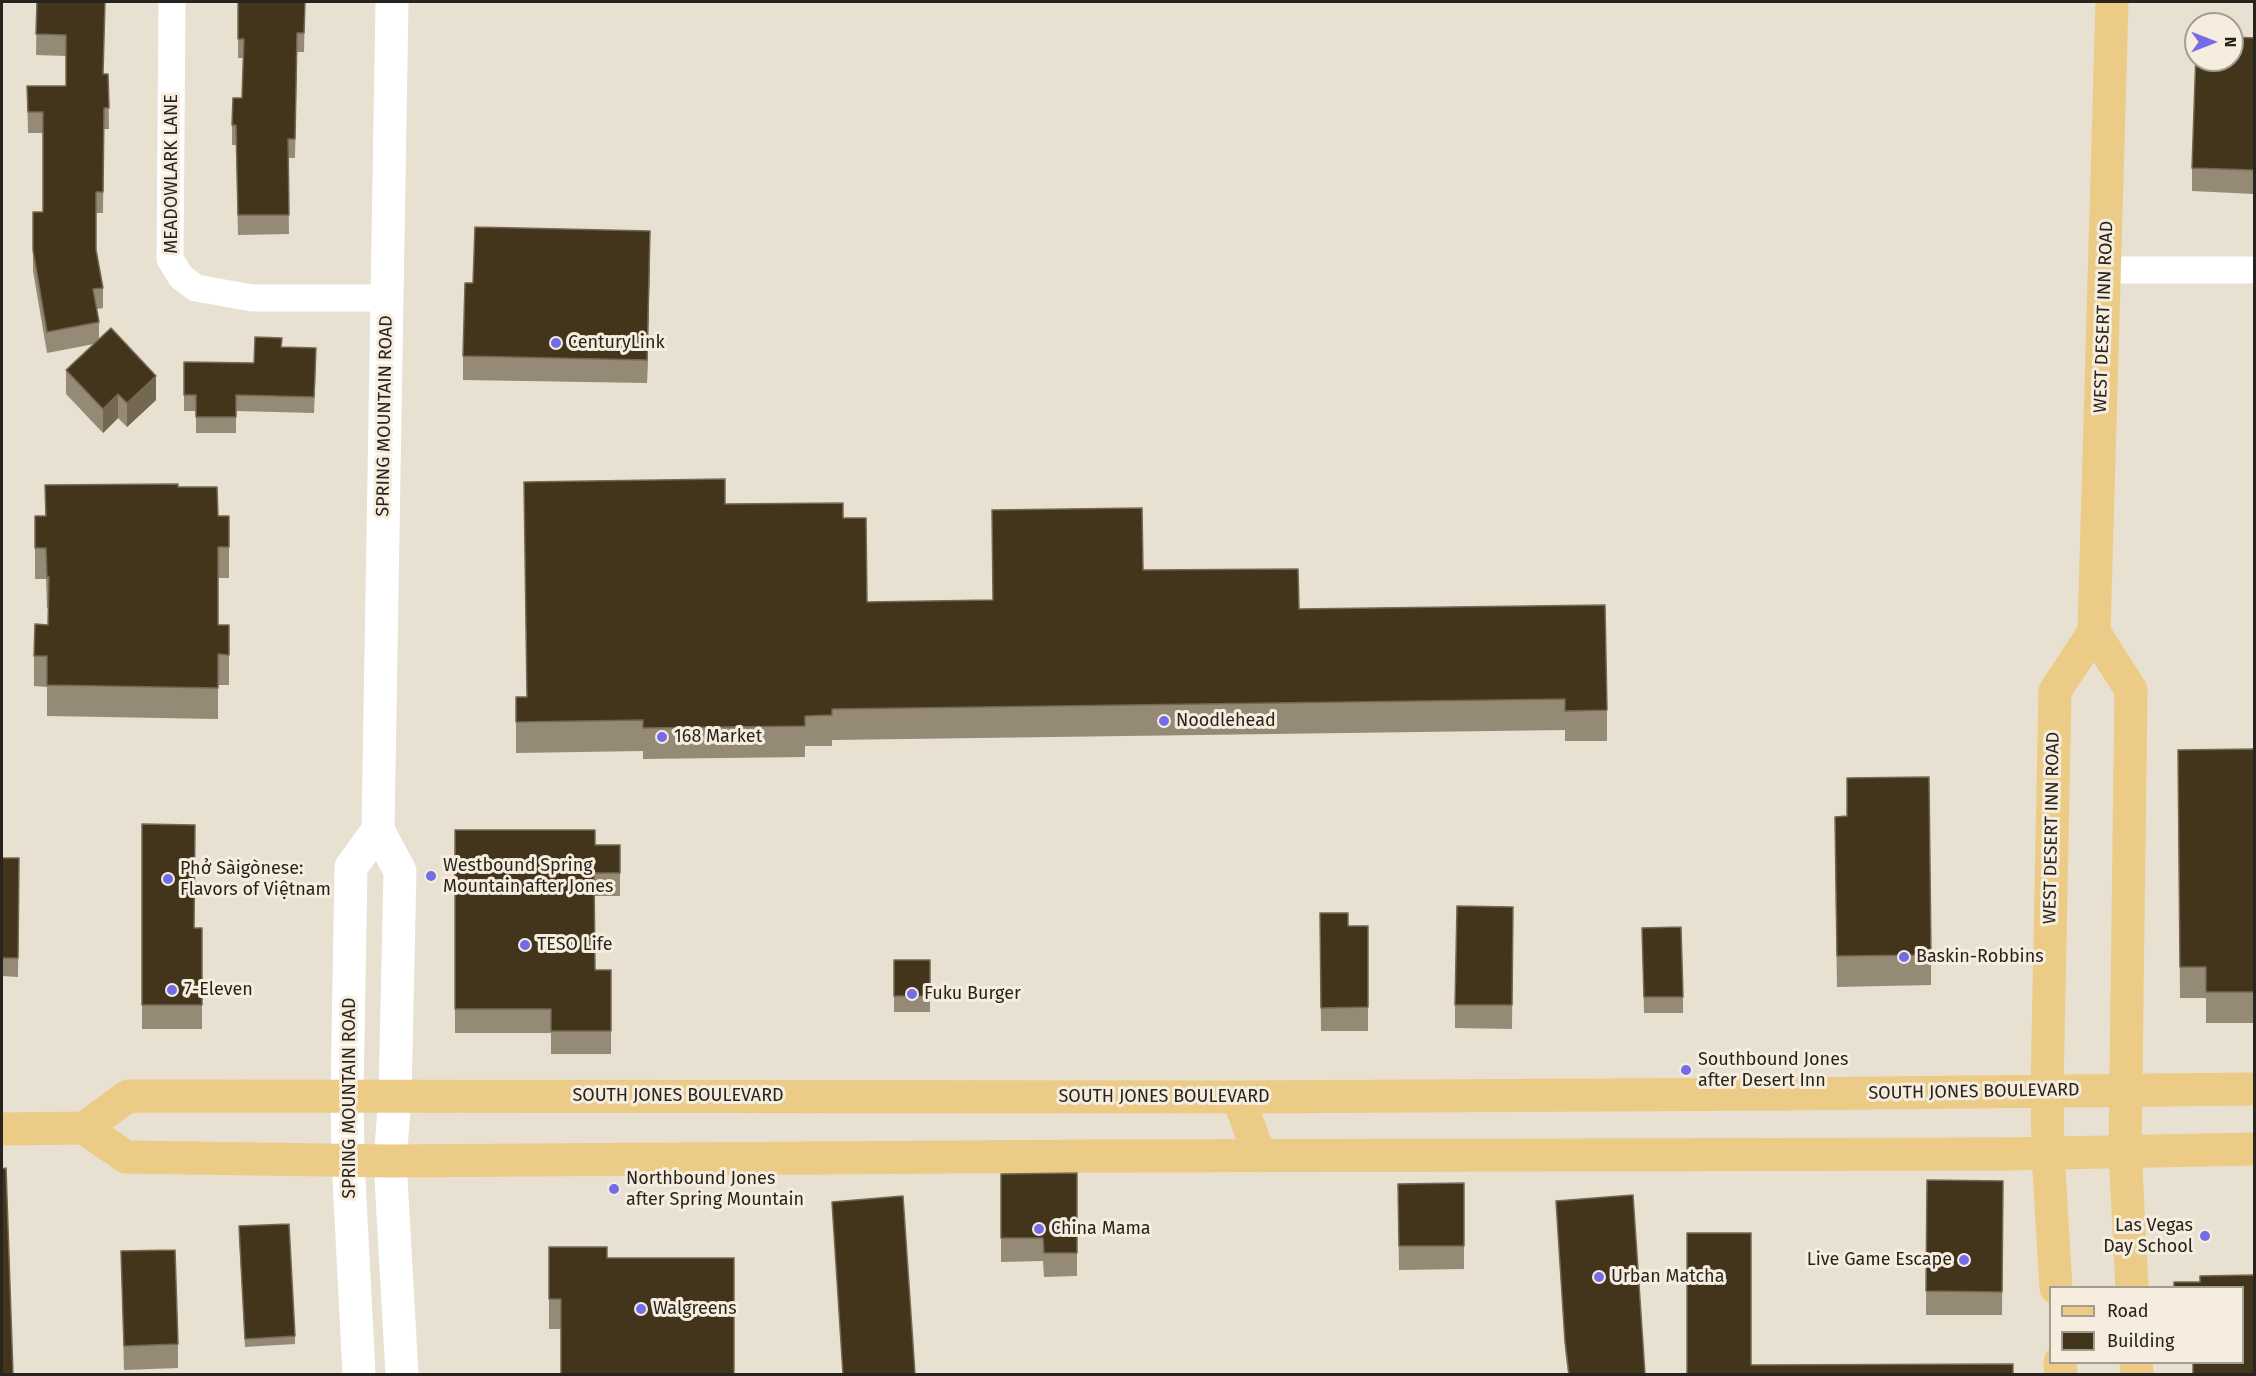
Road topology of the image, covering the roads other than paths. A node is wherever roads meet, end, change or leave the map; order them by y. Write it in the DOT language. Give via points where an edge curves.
graph roads {
  1 [pos="172,2"];
  2 [pos="392,2"];
  3 [pos="2112,2"];
  4 [pos="2106,270"];
  5 [pos="2254,270"];
  6 [pos="387,298"];
  7 [pos="2094,632"];
  8 [pos="378,830"];
  9 [pos="2254,1089"];
  10 [pos="2047,1090"];
  11 [pos="2125,1090"];
  12 [pos="347,1096"];
  13 [pos="395,1096"];
  14 [pos="1238,1097"];
  15 [pos="84,1128"];
  16 [pos="2,1129"];
  17 [pos="2254,1149"];
  18 [pos="2125,1151"];
  19 [pos="2048,1154"];
  20 [pos="1260,1156"];
  21 [pos="348,1160"];
  22 [pos="390,1161"];
  23 [pos="2055,1286"];
  24 [pos="2132,1286"];
  25 [pos="358,1374"];
  26 [pos="402,1374"];
  1 -- 6 [label="street, MEADOWLARK LANE" via="170,260 181,277 196,288 252,298"];
  2 -- 6 [label="main road, SPRING MOUNTAIN ROAD"];
  3 -- 4 [label="main road, WEST DESERT INN ROAD"];
  4 -- 5 [label="street"];
  4 -- 7 [label="main road, WEST DESERT INN ROAD"];
  6 -- 8 [label="main road, SPRING MOUNTAIN ROAD"];
  7 -- 10 [label="main road, WEST DESERT INN ROAD" via="2055,691"];
  7 -- 11 [label="main road" via="2131,690"];
  8 -- 12 [label="main road, SPRING MOUNTAIN ROAD" via="351,867"];
  8 -- 13 [label="main road, SPRING MOUNTAIN ROAD" via="400,871"];
  9 -- 11 [label="main road, SOUTH JONES BOULEVARD"];
  10 -- 11 [label="main road, SOUTH JONES BOULEVARD"];
  10 -- 14 [label="main road, SOUTH JONES BOULEVARD"];
  10 -- 19 [label="main road, WEST DESERT INN ROAD"];
  11 -- 18 [label="main road"];
  12 -- 13 [label="main road, SOUTH JONES BOULEVARD"];
  12 -- 15 [label="main road, SOUTH JONES BOULEVARD" via="128,1096"];
  12 -- 21 [label="main road, SPRING MOUNTAIN ROAD"];
  13 -- 14 [label="main road, SOUTH JONES BOULEVARD"];
  13 -- 22 [label="main road, SPRING MOUNTAIN ROAD"];
  14 -- 20 [label="main road"];
  15 -- 16 [label="main road"];
  15 -- 21 [label="main road" via="126,1157"];
  17 -- 18 [label="main road"];
  18 -- 19 [label="main road"];
  18 -- 24 [label="main road"];
  19 -- 20 [label="main road"];
  19 -- 23 [label="main road, WEST DESERT INN ROAD"];
  20 -- 22 [label="main road"];
  21 -- 22 [label="main road"];
  21 -- 25 [label="main road, SPRING MOUNTAIN ROAD"];
  22 -- 26 [label="main road, SPRING MOUNTAIN ROAD"];
}
